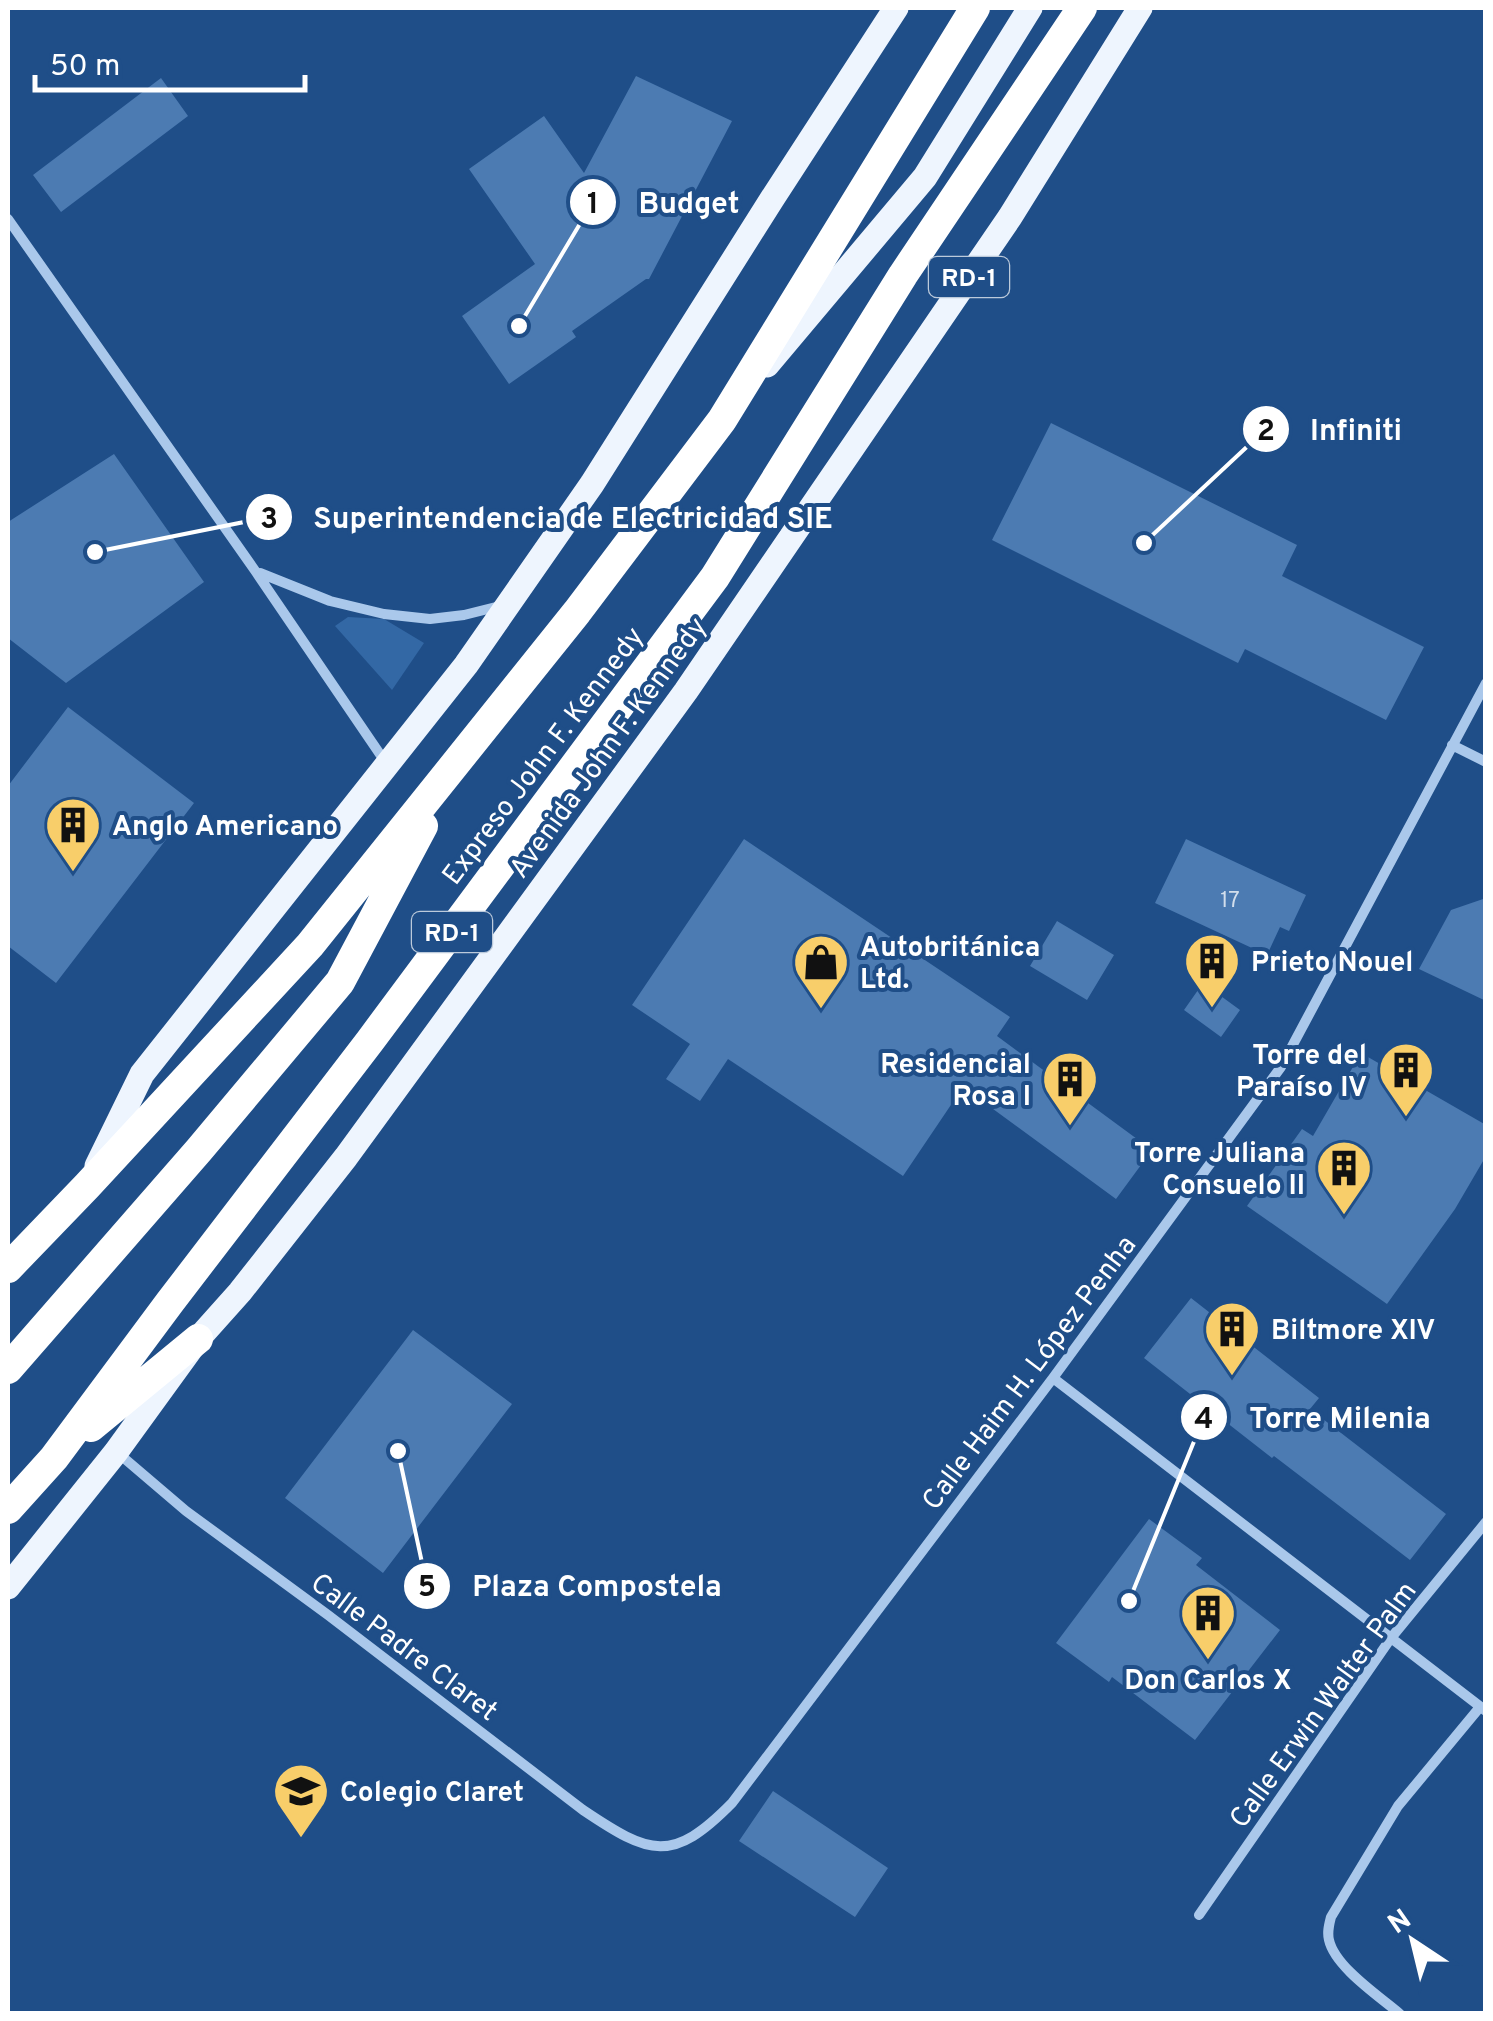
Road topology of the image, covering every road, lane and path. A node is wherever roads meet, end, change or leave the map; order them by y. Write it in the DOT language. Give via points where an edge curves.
graph roads {
  1 [pos="882,8"];
  2 [pos="896,8"];
  3 [pos="975,8"];
  4 [pos="1030,8"];
  5 [pos="1082,8"];
  6 [pos="1140,8"];
  7 [pos="772,199"];
  8 [pos="8,219"];
  9 [pos="722,420"];
  10 [pos="256,572"];
  11 [pos="510,603"];
  12 [pos="1486,683"];
  13 [pos="1452,745"];
  14 [pos="458,762"];
  15 [pos="1486,762"];
  16 [pos="386,764"];
  17 [pos="88,1186"];
  18 [pos="8,1268"];
  19 [pos="198,1339"];
  20 [pos="8,1369"];
  21 [pos="1053,1378"];
  22 [pos="116,1452"];
  23 [pos="54,1458"];
  24 [pos="8,1509"];
  25 [pos="1486,1522"];
  26 [pos="8,1587"];
  27 [pos="1391,1638"];
  28 [pos="1483,1709"];
  29 [pos="679,1845"];
  30 [pos="1199,1915"];
  31 [pos="1400,2014"];
  1 -- 7 [label="main road"];
  2 -- 7 [label="main road"];
  3 -- 9 [label="highway"];
  4 -- 9 [label="main road" via="925,178"];
  5 -- 23 [label="highway, Expreso John F. Kennedy / RD-1" via="903,275 714,577"];
  6 -- 19 [label="main road, Avenida John F. Kennedy / RD-1" via="1010,217 686,691 346,1157"];
  7 -- 11 [label="main road"];
  8 -- 10 [label="street"];
  9 -- 14 [label="highway"];
  10 -- 11 [label="street" via="330,602 384,614 430,619"];
  10 -- 16 [label="street"];
  11 -- 16 [label="main road"];
  12 -- 13 [label="street, Calle Haim H. López Penha"];
  13 -- 15 [label="street"];
  13 -- 21 [label="street, Calle Haim H. López Penha" via="1281,1067"];
  14 -- 17 [label="highway" via="310,945"];
  14 -- 20 [label="highway" via="340,982"];
  16 -- 17 [label="main road" via="142,1074"];
  17 -- 18 [label="highway"];
  19 -- 22 [label="main road, Avenida John F. Kennedy / RD-1"];
  19 -- 23 [label="highway"];
  21 -- 27 [label="street"];
  21 -- 29 [label="street, Calle Haim H. López Penha" via="732,1803 706,1830"];
  22 -- 26 [label="main road, Avenida John F. Kennedy / RD-1"];
  22 -- 29 [label="street, Calle Padre Claret" via="583,1810 650,1846"];
  23 -- 24 [label="highway, Expreso John F. Kennedy / RD-1"];
  25 -- 27 [label="street, Calle Erwin Walter Palm"];
  27 -- 28 [label="street"];
  27 -- 30 [label="street, Calle Erwin Walter Palm"];
  28 -- 31 [label="street" via="1398,1806 1331,1917 1332,1950"];
}
